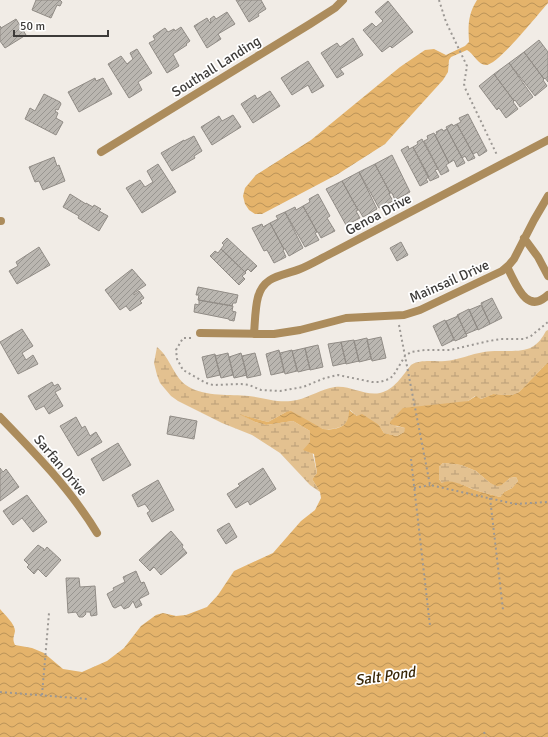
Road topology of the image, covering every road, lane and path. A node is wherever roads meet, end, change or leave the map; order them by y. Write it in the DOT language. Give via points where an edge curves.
graph roads {
  1 [pos="343,0"];
  2 [pos="439,0"];
  3 [pos="548,140"];
  4 [pos="101,152"];
  5 [pos="501,164"];
  6 [pos="548,196"];
  7 [pos="524,238"];
  8 [pos="507,267"];
  9 [pos="548,276"];
  10 [pos="548,295"];
  11 [pos="397,316"];
  12 [pos="548,322"];
  13 [pos="200,333"];
  14 [pos="254,334"];
  15 [pos="405,356"];
  16 [pos="0,417"];
  17 [pos="411,459"];
  18 [pos="430,485"];
  19 [pos="414,488"];
  20 [pos="490,498"];
  21 [pos="548,502"];
  22 [pos="97,533"];
  23 [pos="503,610"];
  24 [pos="49,612"];
  25 [pos="430,626"];
  26 [pos="0,692"];
  27 [pos="42,695"];
  28 [pos="88,699"];
  29 [pos="484,732"];
  30 [pos="486,737"];
  1 -- 4 [label="street, Southall Landing" via="310,24"];
  2 -- 5 [label="path" via="446,22 466,63 464,86"];
  3 -- 5 [label="street, Genoa Drive"];
  5 -- 14 [label="street, Genoa Drive" via="312,263 271,279 258,296"];
  6 -- 7 [label="street, Mainsail Drive"];
  7 -- 8 [label="street, Mainsail Drive"];
  7 -- 9 [label="street"];
  8 -- 10 [label="street" via="524,298 539,302"];
  8 -- 11 [label="street, Mainsail Drive" via="420,310"];
  11 -- 14 [label="street, Mainsail Drive" via="346,318 287,332"];
  11 -- 15 [label="path"];
  12 -- 15 [label="path" via="524,339 501,339 450,350 414,351"];
  13 -- 14 [label="street, Mainsail Drive"];
  13 -- 15 [label="path" via="200,338 185,338 177,347 176,355 183,370 209,384 245,384 269,391 295,389 338,375 380,382 393,376"];
  15 -- 18 [label="path"];
  16 -- 22 [label="street, Sarfan Drive" via="80,508"];
  17 -- 19 [label="path"];
  18 -- 19 [label="path"];
  18 -- 20 [label="path"];
  19 -- 25 [label="path"];
  20 -- 21 [label="path" via="515,504"];
  20 -- 23 [label="path"];
  24 -- 27 [label="path"];
  26 -- 27 [label="path"];
  27 -- 28 [label="path"];
  29 -- 30 [label="path"];
}
